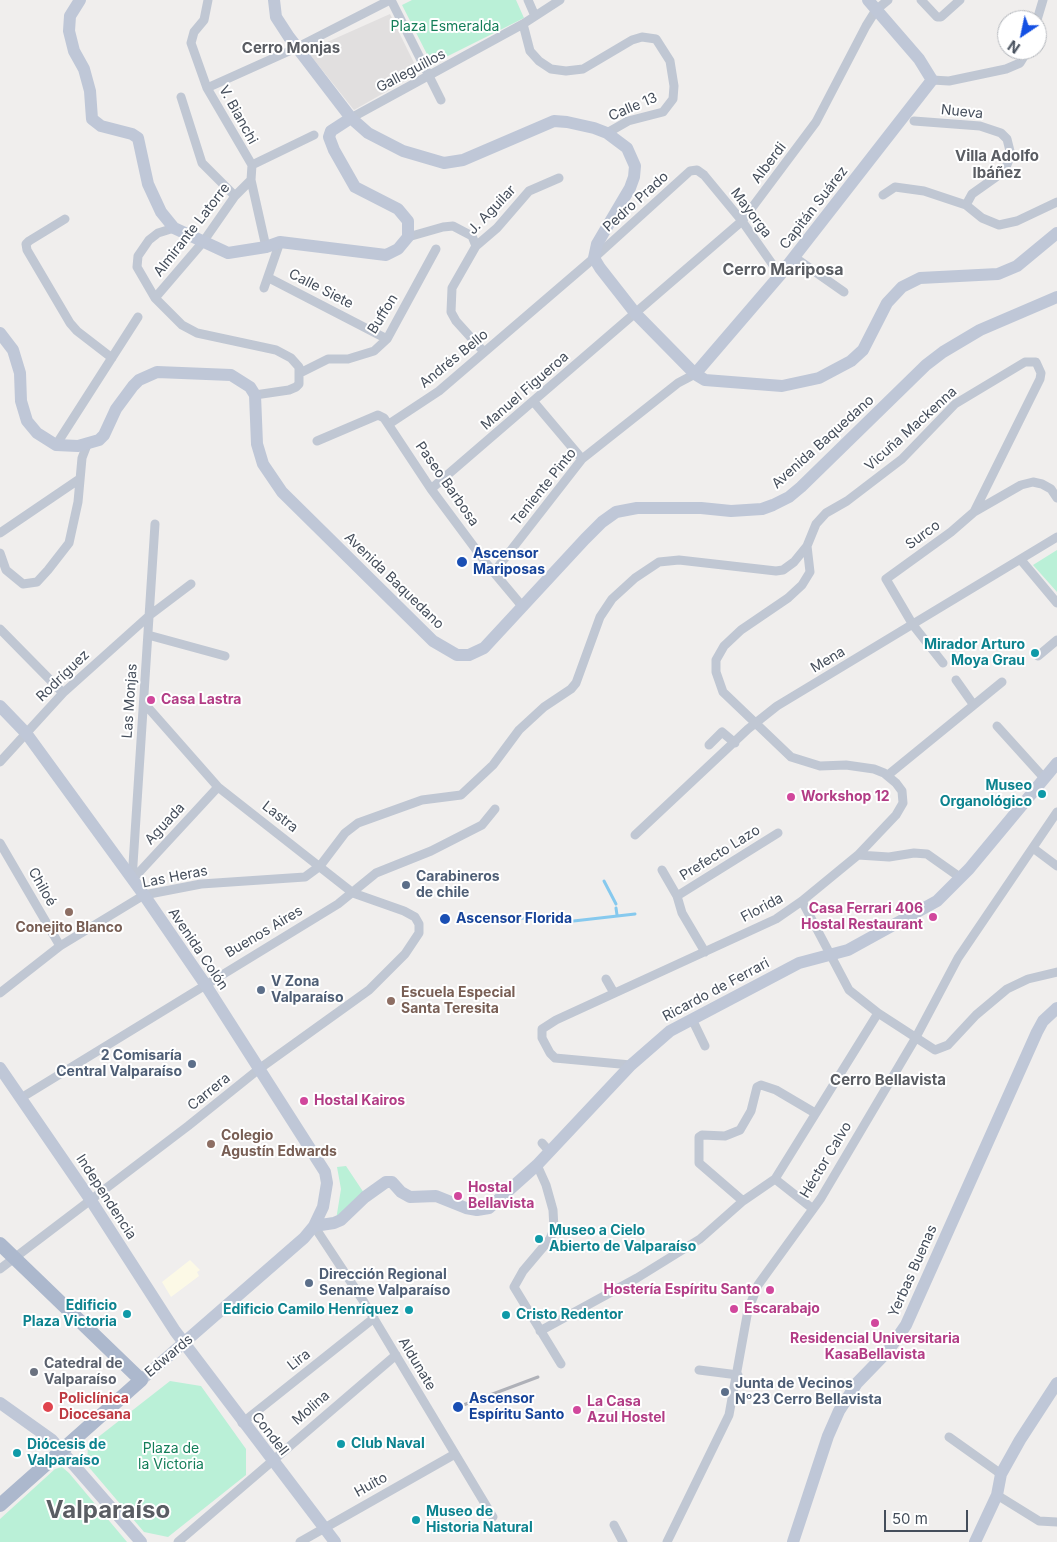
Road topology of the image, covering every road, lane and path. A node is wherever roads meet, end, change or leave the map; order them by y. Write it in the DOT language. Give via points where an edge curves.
graph roads {
  1 [pos="80,0"];
  2 [pos="208,0"];
  3 [pos="274,0"];
  4 [pos="391,0"];
  5 [pos="528,0"];
  6 [pos="560,0"];
  7 [pos="888,0"];
  8 [pos="921,0"];
  9 [pos="960,0"];
  10 [pos="872,5"];
  11 [pos="535,16"];
  12 [pos="523,24"];
  13 [pos="296,48"];
  14 [pos="1021,60"];
  15 [pos="428,78"];
  16 [pos="932,80"];
  17 [pos="207,88"];
  18 [pos="181,97"];
  19 [pos="441,100"];
  20 [pos="351,118"];
  21 [pos="914,121"];
  22 [pos="607,133"];
  23 [pos="314,135"];
  24 [pos="252,165"];
  25 [pos="697,170"];
  26 [pos="559,178"];
  27 [pos="251,180"];
  28 [pos="883,195"];
  29 [pos="235,196"];
  30 [pos="1057,202"];
  31 [pos="966,206"];
  32 [pos="65,219"];
  33 [pos="742,222"];
  34 [pos="174,228"];
  35 [pos="1057,233"];
  36 [pos="408,237"];
  37 [pos="203,242"];
  38 [pos="280,242"];
  39 [pos="476,246"];
  40 [pos="266,247"];
  41 [pos="436,249"];
  42 [pos="794,257"];
  43 [pos="594,258"];
  44 [pos="780,275"];
  45 [pos="269,278"];
  46 [pos="264,288"];
  47 [pos="844,292"];
  48 [pos="1057,297"];
  49 [pos="155,298"];
  50 [pos="636,314"];
  51 [pos="138,317"];
  52 [pos="0,333"];
  53 [pos="387,339"];
  54 [pos="484,352"];
  55 [pos="112,358"];
  56 [pos="300,373"];
  57 [pos="696,374"];
  58 [pos="255,395"];
  59 [pos="533,401"];
  60 [pos="389,424"];
  61 [pos="317,441"];
  62 [pos="56,445"];
  63 [pos="87,445"];
  64 [pos="582,459"];
  65 [pos="78,480"];
  66 [pos="1054,487"];
  67 [pos="431,489"];
  68 [pos="1057,498"];
  69 [pos="974,512"];
  70 [pos="156,524"];
  71 [pos="0,533"];
  72 [pos="1057,537"];
  73 [pos="807,546"];
  74 [pos="0,553"];
  75 [pos="1021,560"];
  76 [pos="494,572"];
  77 [pos="191,584"];
  78 [pos="1057,603"];
  79 [pos="522,606"];
  80 [pos="150,615"];
  81 [pos="913,625"];
  82 [pos="0,629"];
  83 [pos="148,635"];
  84 [pos="1057,640"];
  85 [pos="225,656"];
  86 [pos="1038,656"];
  87 [pos="943,662"];
  88 [pos="956,680"];
  89 [pos="1002,682"];
  90 [pos="63,693"];
  91 [pos="144,703"];
  92 [pos="973,704"];
  93 [pos="0,706"];
  94 [pos="756,723"];
  95 [pos="997,726"];
  96 [pos="26,733"];
  97 [pos="735,743"];
  98 [pos="709,745"];
  99 [pos="0,762"];
  100 [pos="1052,772"];
  101 [pos="888,775"];
  102 [pos="218,787"];
  103 [pos="495,809"];
  104 [pos="1057,812"];
  105 [pos="778,833"];
  106 [pos="635,835"];
  107 [pos="0,843"];
  108 [pos="1033,848"];
  109 [pos="858,855"];
  110 [pos="320,866"];
  111 [pos="1057,866"];
  112 [pos="662,870"];
  113 [pos="960,878"];
  114 [pos="132,880"];
  115 [pos="353,893"];
  116 [pos="144,895"];
  117 [pos="677,896"];
  118 [pos="802,901"];
  119 [pos="419,924"];
  120 [pos="60,946"];
  121 [pos="705,952"];
  122 [pos="832,955"];
  123 [pos="1057,972"];
  124 [pos="606,980"];
  125 [pos="205,984"];
  126 [pos="0,993"];
  127 [pos="614,993"];
  128 [pos="1057,1008"];
  129 [pos="878,1013"];
  130 [pos="692,1020"];
  131 [pos="915,1039"];
  132 [pos="705,1046"];
  133 [pos="630,1065"];
  134 [pos="0,1068"];
  135 [pos="258,1069"];
  136 [pos="21,1098"];
  137 [pos="815,1113"];
  138 [pos="537,1165"];
  139 [pos="775,1179"];
  140 [pos="90,1199"];
  141 [pos="743,1201"];
  142 [pos="813,1209"];
  143 [pos="314,1226"];
  144 [pos="0,1244"];
  145 [pos="14,1257"];
  146 [pos="0,1269"];
  147 [pos="374,1318"];
  148 [pos="540,1331"];
  149 [pos="184,1344"];
  150 [pos="396,1355"];
  151 [pos="561,1364"];
  152 [pos="698,1370"];
  153 [pos="738,1375"];
  154 [pos="141,1380"];
  155 [pos="1057,1383"];
  156 [pos="0,1403"];
  157 [pos="242,1423"];
  158 [pos="949,1437"];
  159 [pos="62,1450"];
  160 [pos="455,1454"];
  161 [pos="272,1461"];
  162 [pos="1002,1474"];
  163 [pos="997,1495"];
  164 [pos="0,1505"];
  165 [pos="493,1517"];
  166 [pos="1057,1522"];
  167 [pos="614,1525"];
  168 [pos="324,1526"];
  169 [pos="141,1542"];
  170 [pos="178,1542"];
  171 [pos="300,1542"];
  172 [pos="335,1542"];
  173 [pos="623,1542"];
  174 [pos="667,1542"];
  175 [pos="793,1542"];
  176 [pos="975,1542"];
  1 -- 34 [label="street" via="70,16 69,31 90,90 92,119 101,126 138,138 148,184 161,212"];
  2 -- 17 [label="street, V. Bianchi" via="204,20 194,32 191,43"];
  3 -- 13 [label="street" via="276,17"];
  4 -- 13 [label="street"];
  4 -- 15 [label="street"];
  5 -- 11 [label="street"];
  6 -- 11 [label="street, Galleguillos"];
  7 -- 10 [label="street, Alberdi"];
  8 -- 9 [label="street" via="937,17 941,17"];
  10 -- 16 [label="street" via="920,59"];
  10 -- 33 [label="street, Alberdi" via="816,122"];
  11 -- 12 [label="street, Galleguillos"];
  12 -- 15 [label="street, Galleguillos"];
  12 -- 22 [label="street, Calle 13" via="530,51 539,61 551,69 566,71 584,69 632,40 656,40 670,61 673,99 663,112 628,122"];
  13 -- 17 [label="street"];
  13 -- 20 [label="street"];
  14 -- 16 [label="street" via="1006,69 949,81"];
  15 -- 19 [label="street"];
  15 -- 20 [label="street, Galleguillos"];
  16 -- 42 [label="street, Capitán Suárez"];
  17 -- 24 [label="street, V. Bianchi"];
  18 -- 29 [label="street" via="202,163"];
  20 -- 22 [label="street" via="385,144 426,160 444,163 463,160 554,121 580,124"];
  20 -- 36 [label="street" via="331,131 329,137 334,150 355,187 398,209 408,221"];
  21 -- 31 [label="street, Nueva" via="980,126 1008,139 1011,155 1006,167 972,194"];
  22 -- 43 [label="street" via="627,148 632,156 634,177 598,244"];
  23 -- 24 [label="street"];
  24 -- 27 [label="street, V. Bianchi"];
  25 -- 33 [label="street, Mayorga"];
  25 -- 43 [label="street, Pedro Prado" via="690,172"];
  26 -- 39 [label="street, J. Aguilar" via="529,191 497,228"];
  27 -- 29 [label="street, Almirante Latorre"];
  27 -- 40 [label="street, V. Bianchi"];
  28 -- 31 [label="street" via="895,187 924,191"];
  29 -- 37 [label="street, Almirante Latorre"];
  30 -- 31 [label="street" via="1017,221 999,224 982,218"];
  32 -- 55 [label="street" via="29,241 27,250 70,323"];
  33 -- 44 [label="street, Mayorga"];
  33 -- 50 [label="street, Alberdi"];
  34 -- 37 [label="street"];
  34 -- 49 [label="street" via="148,240 138,256 137,267"];
  35 -- 57 [label="street" via="1018,266 998,274 920,278 902,287 887,303 863,350 851,361 819,378 782,386 716,382"];
  36 -- 38 [label="street" via="398,249 386,256"];
  36 -- 39 [label="street" via="453,226 472,236"];
  37 -- 40 [label="street" via="228,253"];
  37 -- 49 [label="street, Almirante Latorre"];
  38 -- 40 [label="street"];
  38 -- 45 [label="street, Calle Siete"];
  39 -- 54 [label="street, J. Aguilar" via="452,288 451,312"];
  41 -- 53 [label="street, Buffon"];
  42 -- 44 [label="street, Capitán Suárez"];
  42 -- 47 [label="street"];
  43 -- 50 [label="street"];
  43 -- 54 [label="street, Andrés Bello"];
  44 -- 57 [label="street, Capitán Suárez"];
  45 -- 46 [label="street, Calle Siete"];
  45 -- 53 [label="street, Calle Siete"];
  48 -- 79 [label="street, Avenida Baquedano" via="980,330 943,352 788,497 752,510 637,508 616,512 585,539"];
  49 -- 56 [label="street" via="182,325 204,336 276,350 291,358"];
  50 -- 57 [label="street"];
  50 -- 59 [label="street, Manuel Figueroa"];
  51 -- 55 [label="street"];
  52 -- 62 [label="street" via="13,350 27,421 37,433"];
  53 -- 56 [label="street, Buffon" via="364,355 328,359"];
  54 -- 60 [label="street, Andrés Bello" via="439,391"];
  55 -- 62 [label="street"];
  56 -- 58 [label="street" via="296,387"];
  57 -- 64 [label="street, Teniente Pinto" via="678,383"];
  58 -- 63 [label="street" via="250,387 231,375 157,372 133,386 116,409 104,435"];
  58 -- 79 [label="street, Avenida Baquedano" via="258,444 263,464 282,492 433,641 458,655 469,655 484,648"];
  59 -- 64 [label="street"];
  59 -- 67 [label="street, Manuel Figueroa"];
  60 -- 61 [label="street" via="378,415"];
  60 -- 67 [label="street, Paseo Barbosa"];
  62 -- 63 [label="street"];
  63 -- 65 [label="street"];
  64 -- 76 [label="street, Teniente Pinto"];
  65 -- 71 [label="street"];
  65 -- 74 [label="street" via="78,502 69,544 37,582 23,584 6,570"];
  66 -- 68 [label="street"];
  66 -- 69 [label="street" via="1034,482 1021,485"];
  67 -- 76 [label="street, Paseo Barbosa"];
  69 -- 73 [label="street, Vicuña Mackenna" via="1040,379 1036,362 1025,362 955,404 902,459 826,513 816,524"];
  69 -- 81 [label="street, Surco" via="886,579"];
  70 -- 80 [label="street, Las Monjas"];
  72 -- 75 [label="street, Mena"];
  73 -- 94 [label="street" via="810,572 802,585 741,630 724,646 716,660 722,692"];
  73 -- 110 [label="street, Vicuña Mackenna" via="783,570 679,560 659,562 612,599 600,617 571,689 544,707 519,730 493,765 461,795 422,800 358,823 345,833"];
  75 -- 78 [label="street"];
  75 -- 81 [label="street, Mena"];
  76 -- 79 [label="street, Paseo Barbosa"];
  77 -- 80 [label="street"];
  80 -- 83 [label="street, Las Monjas"];
  80 -- 90 [label="street, Rodríguez"];
  81 -- 87 [label="street"];
  81 -- 94 [label="street, Mena" via="777,706"];
  82 -- 90 [label="street"];
  83 -- 85 [label="street"];
  83 -- 91 [label="street, Las Monjas"];
  84 -- 86 [label="street"];
  88 -- 92 [label="street"];
  89 -- 92 [label="street"];
  90 -- 96 [label="street, Rodríguez"];
  91 -- 102 [label="street, Lastra"];
  91 -- 114 [label="street, Las Monjas"];
  92 -- 101 [label="street"];
  93 -- 96 [label="street, Avenida Colón"];
  94 -- 97 [label="street, Mena"];
  94 -- 101 [label="street" via="780,748 802,761 820,766 874,768"];
  95 -- 100 [label="street"];
  96 -- 99 [label="street, Rodríguez"];
  96 -- 114 [label="street, Avenida Colón"];
  97 -- 98 [label="street" via="722,732"];
  97 -- 106 [label="street, Mena"];
  100 -- 113 [label="street, Ricardo de Ferrari"];
  101 -- 109 [label="street, Florida" via="902,791 904,803"];
  102 -- 110 [label="street, Lastra"];
  102 -- 114 [label="street, Aguada"];
  103 -- 115 [label="street, Buenos Aires" via="482,825 431,851 376,873"];
  104 -- 108 [label="street, Héctor Calvo"];
  105 -- 117 [label="street, Prefecto Lazo"];
  107 -- 120 [label="street, Chiloé"];
  108 -- 111 [label="street"];
  108 -- 131 [label="street, Héctor Calvo" via="958,958"];
  109 -- 113 [label="street" via="888,858 914,852 927,854"];
  109 -- 118 [label="street, Florida"];
  110 -- 115 [label="street, Lastra"];
  110 -- 116 [label="street, Las Heras" via="305,877 201,884"];
  112 -- 117 [label="street"];
  113 -- 122 [label="street, Ricardo de Ferrari" via="937,901 848,950"];
  114 -- 116 [label="street, Avenida Colón"];
  115 -- 119 [label="street, Lastra" via="404,911 415,917"];
  115 -- 125 [label="street, Buenos Aires"];
  116 -- 120 [label="street, Las Heras"];
  116 -- 125 [label="street, Avenida Colón"];
  117 -- 121 [label="street" via="682,913"];
  118 -- 121 [label="street, Florida" via="776,919"];
  118 -- 122 [label="street"];
  119 -- 135 [label="street, Carrera" via="419,933 405,954 369,990"];
  120 -- 126 [label="street, Las Heras"];
  121 -- 127 [label="street, Florida"];
  122 -- 129 [label="street" via="849,990"];
  122 -- 130 [label="street, Ricardo de Ferrari" via="817,956 799,963"];
  123 -- 131 [label="street" via="1028,979 1008,989 976,1014 943,1049 929,1048"];
  124 -- 127 [label="street"];
  125 -- 135 [label="street, Avenida Colón"];
  125 -- 136 [label="street, Buenos Aires"];
  127 -- 133 [label="street, Florida" via="556,1020 540,1033 555,1058"];
  128 -- 175 [label="street, Yerbas Buenas" via="1037,1032 906,1325 888,1351 857,1383 839,1411"];
  129 -- 131 [label="street"];
  129 -- 137 [label="street"];
  130 -- 132 [label="street"];
  130 -- 133 [label="street, Ricardo de Ferrari" via="670,1031"];
  131 -- 142 [label="street, Héctor Calvo"];
  133 -- 138 [label="street, Ricardo de Ferrari" via="546,1147"];
  134 -- 136 [label="street, Independencia"];
  135 -- 140 [label="street, Carrera"];
  135 -- 143 [label="street, Avenida Colón" via="325,1172 326,1196"];
  136 -- 140 [label="street, Independencia"];
  137 -- 139 [label="street"];
  137 -- 141 [label="street" via="761,1085 757,1087 751,1111 740,1130 725,1136 699,1137 700,1163"];
  138 -- 143 [label="street, Ricardo de Ferrari" via="489,1208 466,1208 436,1196 410,1197 392,1182 386,1182 341,1220"];
  138 -- 148 [label="street" via="546,1185 554,1229 514,1287"];
  139 -- 141 [label="street"];
  139 -- 142 [label="street"];
  140 -- 145 [label="street, Carrera"];
  140 -- 149 [label="street, Independencia"];
  141 -- 148 [label="street" via="700,1239 638,1278"];
  142 -- 153 [label="street, Héctor Calvo" via="752,1299"];
  143 -- 147 [label="street, Aldunate"];
  143 -- 149 [label="street, Edwards"];
  144 -- 145 [label="main road"];
  145 -- 146 [label="street, Carrera"];
  145 -- 154 [label="main road"];
  147 -- 150 [label="street, Aldunate"];
  147 -- 157 [label="street, Lira"];
  148 -- 151 [label="street"];
  149 -- 154 [label="street, Edwards"];
  149 -- 157 [label="street, Condell"];
  150 -- 160 [label="street, Aldunate"];
  150 -- 161 [label="street, Molina"];
  152 -- 153 [label="street"];
  153 -- 174 [label="street, Héctor Calvo" via="725,1424"];
  154 -- 159 [label="main road, Edwards"];
  155 -- 162 [label="street"];
  156 -- 159 [label="street"];
  157 -- 161 [label="street, Condell"];
  158 -- 162 [label="street"];
  159 -- 164 [label="main road, Edwards"];
  159 -- 169 [label="street"];
  160 -- 165 [label="street, Aldunate"];
  160 -- 168 [label="street, Huito"];
  161 -- 168 [label="street, Condell"];
  161 -- 170 [label="street, Molina"];
  162 -- 163 [label="street"];
  163 -- 166 [label="street" via="1039,1521"];
  163 -- 176 [label="street"];
  167 -- 173 [label="street"];
  168 -- 171 [label="street, Huito"];
  168 -- 172 [label="street, Condell"];
}
